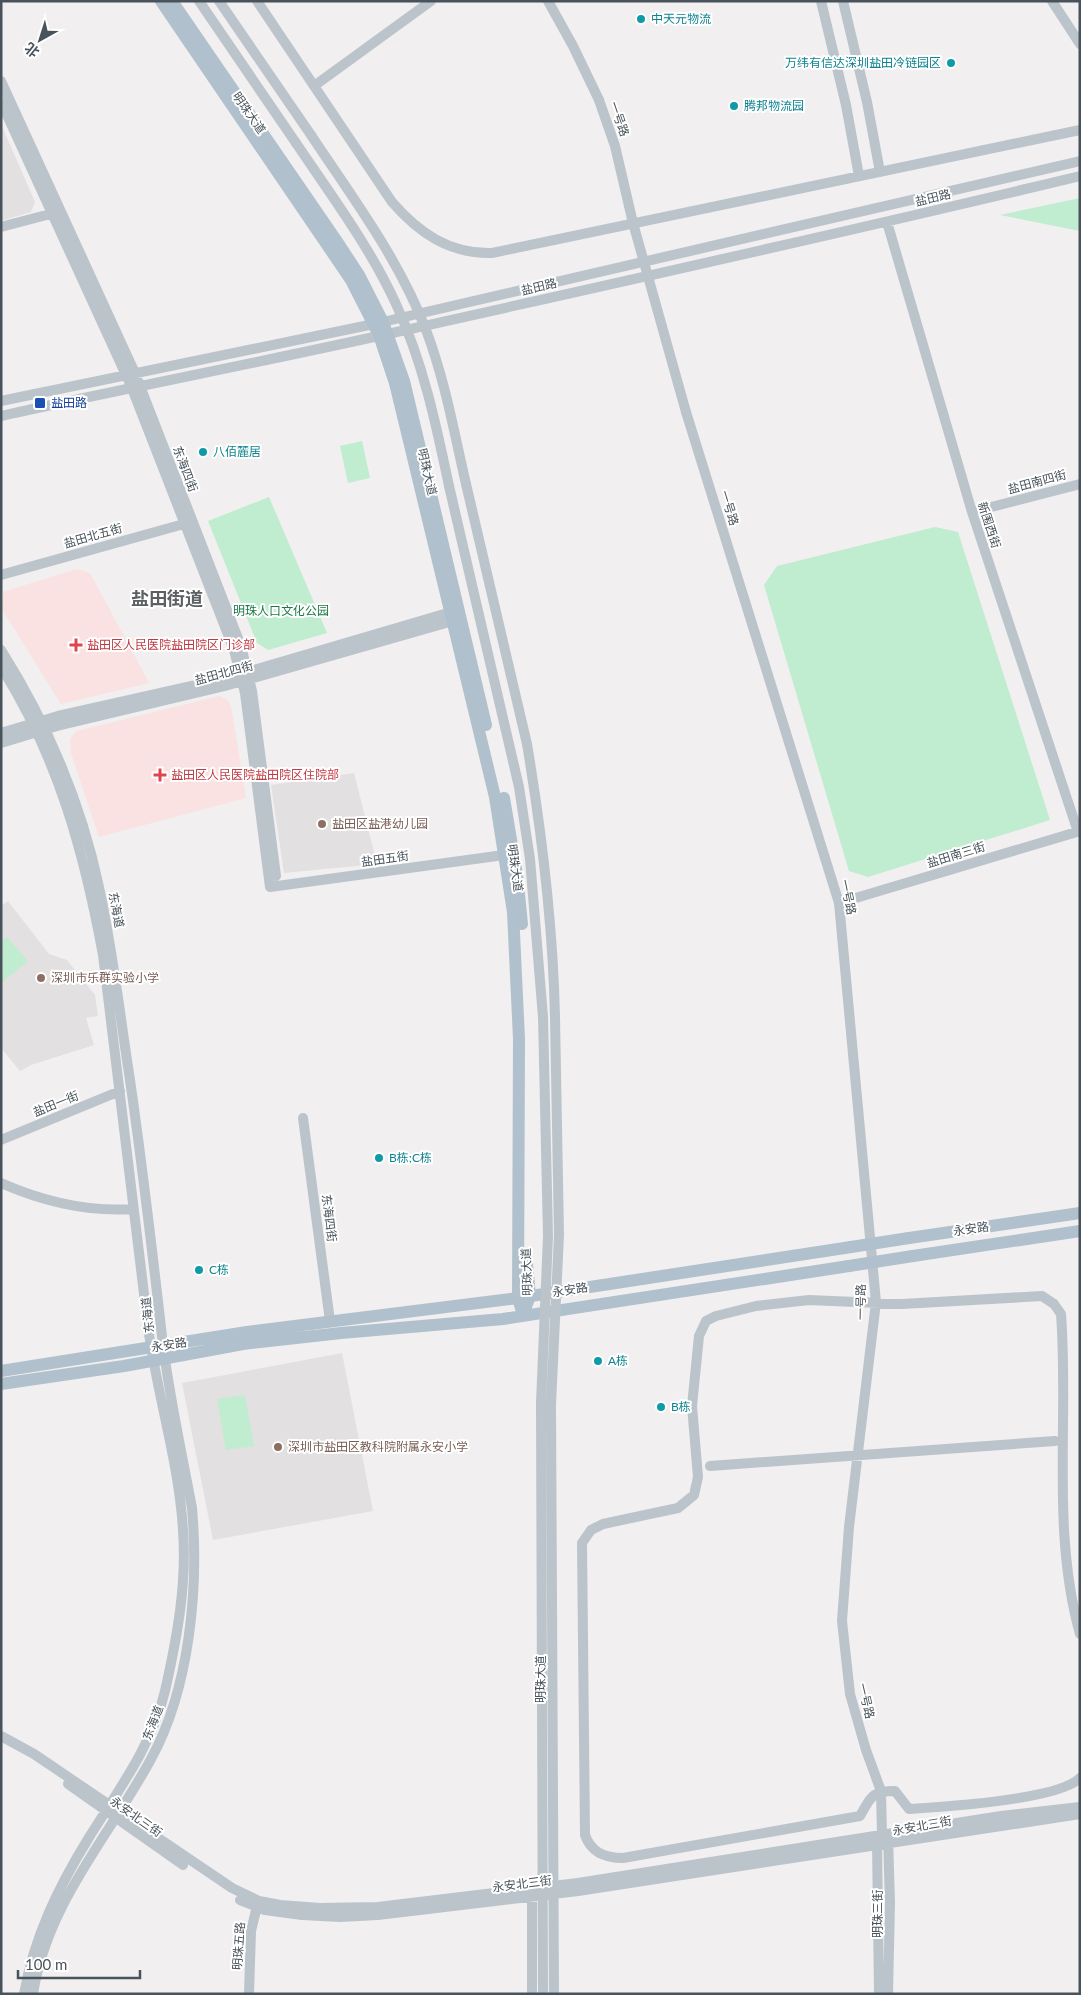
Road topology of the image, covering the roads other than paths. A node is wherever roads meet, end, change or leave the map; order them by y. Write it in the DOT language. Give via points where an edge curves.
graph roads {
  1 [pos="161,1"];
  2 [pos="172,1"];
  3 [pos="199,1"];
  4 [pos="219,1"];
  5 [pos="257,1"];
  6 [pos="431,1"];
  7 [pos="548,1"];
  8 [pos="821,1"];
  9 [pos="843,1"];
  10 [pos="1052,1"];
  11 [pos="1080,44"];
  12 [pos="1,81"];
  13 [pos="314,86"];
  14 [pos="1,102"];
  15 [pos="1080,130"];
  16 [pos="1080,162"];
  17 [pos="880,172"];
  18 [pos="859,176"];
  19 [pos="1080,176"];
  20 [pos="56,213"];
  21 [pos="887,222"];
  22 [pos="633,224"];
  23 [pos="1,227"];
  24 [pos="381,329"];
  25 [pos="130,374"];
  26 [pos="135,385"];
  27 [pos="1,401"];
  28 [pos="1,416"];
  29 [pos="1080,484"];
  30 [pos="972,512"];
  31 [pos="189,523"];
  32 [pos="1,575"];
  33 [pos="452,617"];
  34 [pos="1,650"];
  35 [pos="1,667"];
  36 [pos="245,676"];
  37 [pos="39,727"];
  38 [pos="1,733"];
  39 [pos="1,744"];
  40 [pos="1079,832"];
  41 [pos="504,855"];
  42 [pos="274,887"];
  43 [pos="839,904"];
  44 [pos="120,1091"];
  45 [pos="303,1118"];
  46 [pos="1,1140"];
  47 [pos="1,1183"];
  48 [pos="134,1209"];
  49 [pos="1080,1213"];
  50 [pos="1080,1231"];
  51 [pos="524,1297"];
  52 [pos="876,1302"];
  53 [pos="523,1315"];
  54 [pos="330,1321"];
  55 [pos="157,1346"];
  56 [pos="160,1360"];
  57 [pos="1,1371"];
  58 [pos="1,1384"];
  59 [pos="1055,1441"];
  60 [pos="858,1455"];
  61 [pos="710,1466"];
  62 [pos="1080,1634"];
  63 [pos="1,1736"];
  64 [pos="1080,1778"];
  65 [pos="881,1791"];
  66 [pos="1080,1807"];
  67 [pos="112,1811"];
  68 [pos="1080,1814"];
  69 [pos="882,1839"];
  70 [pos="549,1885"];
  71 [pos="532,1891"];
  72 [pos="558,1893"];
  73 [pos="257,1904"];
  74 [pos="24,1994"];
  75 [pos="34,1994"];
  76 [pos="249,1994"];
  77 [pos="532,1994"];
  78 [pos="543,1994"];
  79 [pos="554,1994"];
  80 [pos="558,1994"];
  81 [pos="879,1994"];
  82 [pos="888,1994"];
  1 -- 24 [label="main road, 明珠大道" via="330,247"];
  2 -- 24 [label="main road, 明珠大道" via="359,275"];
  3 -- 78 [label="street, 明珠大道, bridge" via="366,247 396,304 422,372 519,787 530,859 543,1017 548,1236 540,1413"];
  4 -- 79 [label="street, 明珠大道, bridge" via="380,240 412,298 437,361 532,773 554,962 559,1235 551,1404"];
  5 -- 13 [label="street"];
  6 -- 13 [label="street"];
  7 -- 22 [label="street, 一号路, bridge" via="599,100"];
  8 -- 18 [label="street"];
  9 -- 17 [label="street"];
  10 -- 11 [label="street"];
  12 -- 20 [label="street, 东海四街"];
  13 -- 22 [label="street" via="392,202 430,238 446,245 492,253"];
  14 -- 20 [label="street, 东海四街"];
  15 -- 17 [label="street"];
  16 -- 24 [label="street, 盐田路"];
  17 -- 18 [label="street"];
  18 -- 22 [label="street"];
  19 -- 21 [label="street, 盐田路"];
  20 -- 23 [label="street"];
  20 -- 25 [label="street, 东海四街"];
  21 -- 24 [label="street, 盐田路"];
  21 -- 30 [label="street, 新围西街"];
  22 -- 43 [label="street, 一号路, bridge" via="686,412"];
  24 -- 25 [label="street, 盐田路"];
  24 -- 26 [label="street, 盐田路"];
  24 -- 33 [label="main road, 明珠大道"];
  24 -- 51 [label="main road, 明珠大道" via="414,418 503,796 517,875 526,992"];
  25 -- 26 [label="street, 东海四街"];
  25 -- 27 [label="street, 盐田路"];
  26 -- 28 [label="street, 盐田路"];
  26 -- 31 [label="street, 东海四街"];
  29 -- 30 [label="street, 盐田南四街"];
  30 -- 40 [label="street, 新围西街"];
  31 -- 32 [label="street, 盐田北五街"];
  31 -- 36 [label="street, 东海四街"];
  33 -- 36 [label="street, 盐田北四街"];
  33 -- 41 [label="main road, 明珠大道" via="494,797"];
  34 -- 37 [label="street, 东海道" via="22,681"];
  35 -- 37 [label="street, 东海道"];
  36 -- 37 [label="street, 盐田北四街"];
  36 -- 42 [label="street, 东海四街"];
  37 -- 38 [label="street, 盐田北四街"];
  37 -- 39 [label="street, 盐田北四街"];
  37 -- 44 [label="street, 东海道" via="69,810 88,878"];
  37 -- 55 [label="street, 东海道" via="77,807 107,924 139,1141"];
  40 -- 43 [label="street, 盐田南三街"];
  41 -- 42 [label="street, 盐田五街"];
  41 -- 51 [label="main road, 明珠大道" via="518,992"];
  43 -- 52 [label="street, 一号路"];
  44 -- 46 [label="street, 盐田一街"];
  44 -- 48 [label="street, 东海道"];
  45 -- 54 [label="street, 东海四街"];
  47 -- 48 [label="street" via="36,1196 88,1207"];
  48 -- 55 [label="street, 东海道"];
  49 -- 51 [label="main road, 永安路, bridge"];
  50 -- 53 [label="main road, 永安路, bridge"];
  51 -- 53 [label="main road, 明珠大道"];
  51 -- 54 [label="main road, 永安路"];
  52 -- 60 [label="street, 一号路"];
  52 -- 62 [label="street" via="902,1304 1042,1296 1062,1314 1064,1541 1072,1608"];
  52 -- 65 [label="street" via="809,1300 756,1306 706,1321 699,1336 692,1406 698,1477 694,1494 678,1508 604,1524 586,1535 581,1554 585,1835 595,1851 623,1858 860,1816 873,1794"];
  53 -- 56 [label="main road, 永安路" via="243,1344"];
  54 -- 55 [label="main road, 永安路"];
  55 -- 56 [label="street, 东海道"];
  55 -- 57 [label="main road, 永安路"];
  56 -- 58 [label="main road, 永安路"];
  56 -- 67 [label="street, 东海道" via="183,1529 183,1589 178,1630 157,1717"];
  59 -- 60 [label="street"];
  60 -- 61 [label="street"];
  60 -- 65 [label="street, 一号路" via="842,1621 850,1694"];
  63 -- 67 [label="street, 永安北三街"];
  64 -- 65 [label="street" via="1065,1788 972,1806 909,1809 895,1791"];
  65 -- 69 [label="street, 一号路"];
  66 -- 69 [label="street, 永安北三街" via="1001,1816"];
  67 -- 73 [label="street, 永安北三街"];
  67 -- 74 [label="street, 东海道" via="72,1866 44,1921"];
  67 -- 75 [label="street, 东海道" via="56,1918 40,1962"];
  68 -- 69 [label="street, 永安北三街"];
  69 -- 70 [label="street, 永安北三街"];
  69 -- 72 [label="street, 永安北三街"];
  69 -- 81 [label="street, 明珠三街"];
  69 -- 82 [label="street, 明珠三街"];
  70 -- 71 [label="street, 永安北三街"];
  70 -- 72 [label="street"];
  71 -- 72 [label="street, 永安北三街"];
  71 -- 73 [label="street, 永安北三街" via="360,1908"];
  71 -- 77 [label="street"];
  72 -- 80 [label="street"];
  73 -- 76 [label="street, 明珠五路" via="251,1931"];
}
